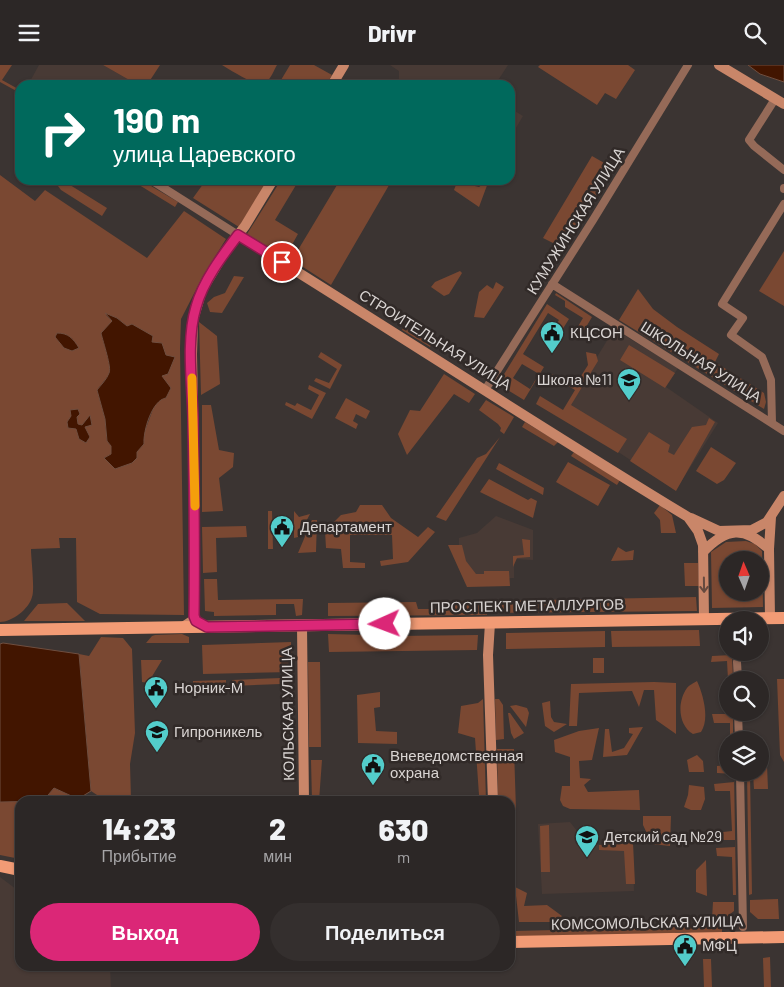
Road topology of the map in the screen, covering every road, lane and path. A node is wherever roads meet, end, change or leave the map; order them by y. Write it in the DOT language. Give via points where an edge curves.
graph roads {
  1 [pos="344,65"];
  2 [pos="688,65"];
  3 [pos="720,65"];
  4 [pos="335,80"];
  5 [pos="780,101"];
  6 [pos="784,170"];
  7 [pos="159,185"];
  8 [pos="270,185"];
  9 [pos="784,204"];
  10 [pos="238,235"];
  11 [pos="552,284"];
  12 [pos="485,390"];
  13 [pos="772,423"];
  14 [pos="784,431"];
  15 [pos="784,496"];
  16 [pos="688,517"];
  17 [pos="771,517"];
  18 [pos="736,531"];
  19 [pos="769,549"];
  20 [pos="703,552"];
  21 [pos="194,616"];
  22 [pos="770,618"];
  23 [pos="784,618"];
  24 [pos="704,619"];
  25 [pos="490,623"];
  26 [pos="302,626"];
  27 [pos="183,627"];
  28 [pos="207,627"];
  29 [pos="0,630"];
  30 [pos="738,662"];
  31 [pos="738,671"];
  32 [pos="740,781"];
  33 [pos="304,796"];
  34 [pos="493,796"];
  35 [pos="0,866"];
  36 [pos="15,869"];
  37 [pos="743,927"];
  38 [pos="784,937"];
  39 [pos="515,942"];
  1 -- 4 [label="street"];
  2 -- 11 [label="street, КУМУЖИНСКАЯ УЛИЦА"];
  3 -- 5 [label="street"];
  5 -- 6 [label="street" via="749,140"];
  7 -- 10 [label="street, СТРОИТЕЛЬНАЯ УЛИЦА"];
  8 -- 10 [label="street"];
  9 -- 13 [label="street" via="722,304 743,317 731,335 762,357 771,380"];
  10 -- 12 [label="street, СТРОИТЕЛЬНАЯ УЛИЦА"];
  10 -- 21 [label="street" via="202,290 193,320"];
  11 -- 12 [label="street, КУМУЖИНСКАЯ УЛИЦА"];
  11 -- 13 [label="street, ШКОЛЬНАЯ УЛИЦА"];
  12 -- 16 [label="street, СТРОИТЕЛЬНАЯ УЛИЦА"];
  13 -- 14 [label="street, ШКОЛЬНАЯ УЛИЦА"];
  15 -- 17 [label="street"];
  16 -- 18 [label="street" via="719,531"];
  16 -- 20 [label="street, СТРОИТЕЛЬНАЯ УЛИЦА" via="698,531"];
  17 -- 18 [label="street" via="757,528"];
  17 -- 19 [label="street"];
  18 -- 19 [label="street" via="752,535"];
  18 -- 20 [label="street" via="718,538"];
  19 -- 22 [label="street"];
  20 -- 24 [label="street, one-way"];
  21 -- 27 [label="street"];
  21 -- 28 [label="street" via="196,621"];
  22 -- 23 [label="main road, ПРОСПЕКТ МЕТАЛЛУРГОВ"];
  22 -- 24 [label="main road, ПРОСПЕКТ МЕТАЛЛУРГОВ"];
  24 -- 25 [label="main road, ПРОСПЕКТ МЕТАЛЛУРГОВ"];
  25 -- 26 [label="main road, ПРОСПЕКТ МЕТАЛЛУРГОВ"];
  25 -- 34 [label="street" via="488,655"];
  26 -- 28 [label="main road, ПРОСПЕКТ МЕТАЛЛУРГОВ"];
  26 -- 33 [label="street, КОЛЬСКАЯ УЛИЦА"];
  27 -- 28 [label="main road, ПРОСПЕКТ МЕТАЛЛУРГОВ"];
  27 -- 29 [label="main road, ПРОСПЕКТ МЕТАЛЛУРГОВ"];
  30 -- 31 [label="street"];
  32 -- 37 [label="street"];
  35 -- 36 [label="main road"];
  38 -- 39 [label="main road, КОМСОМОЛЬСКАЯ УЛИЦА"];
}
